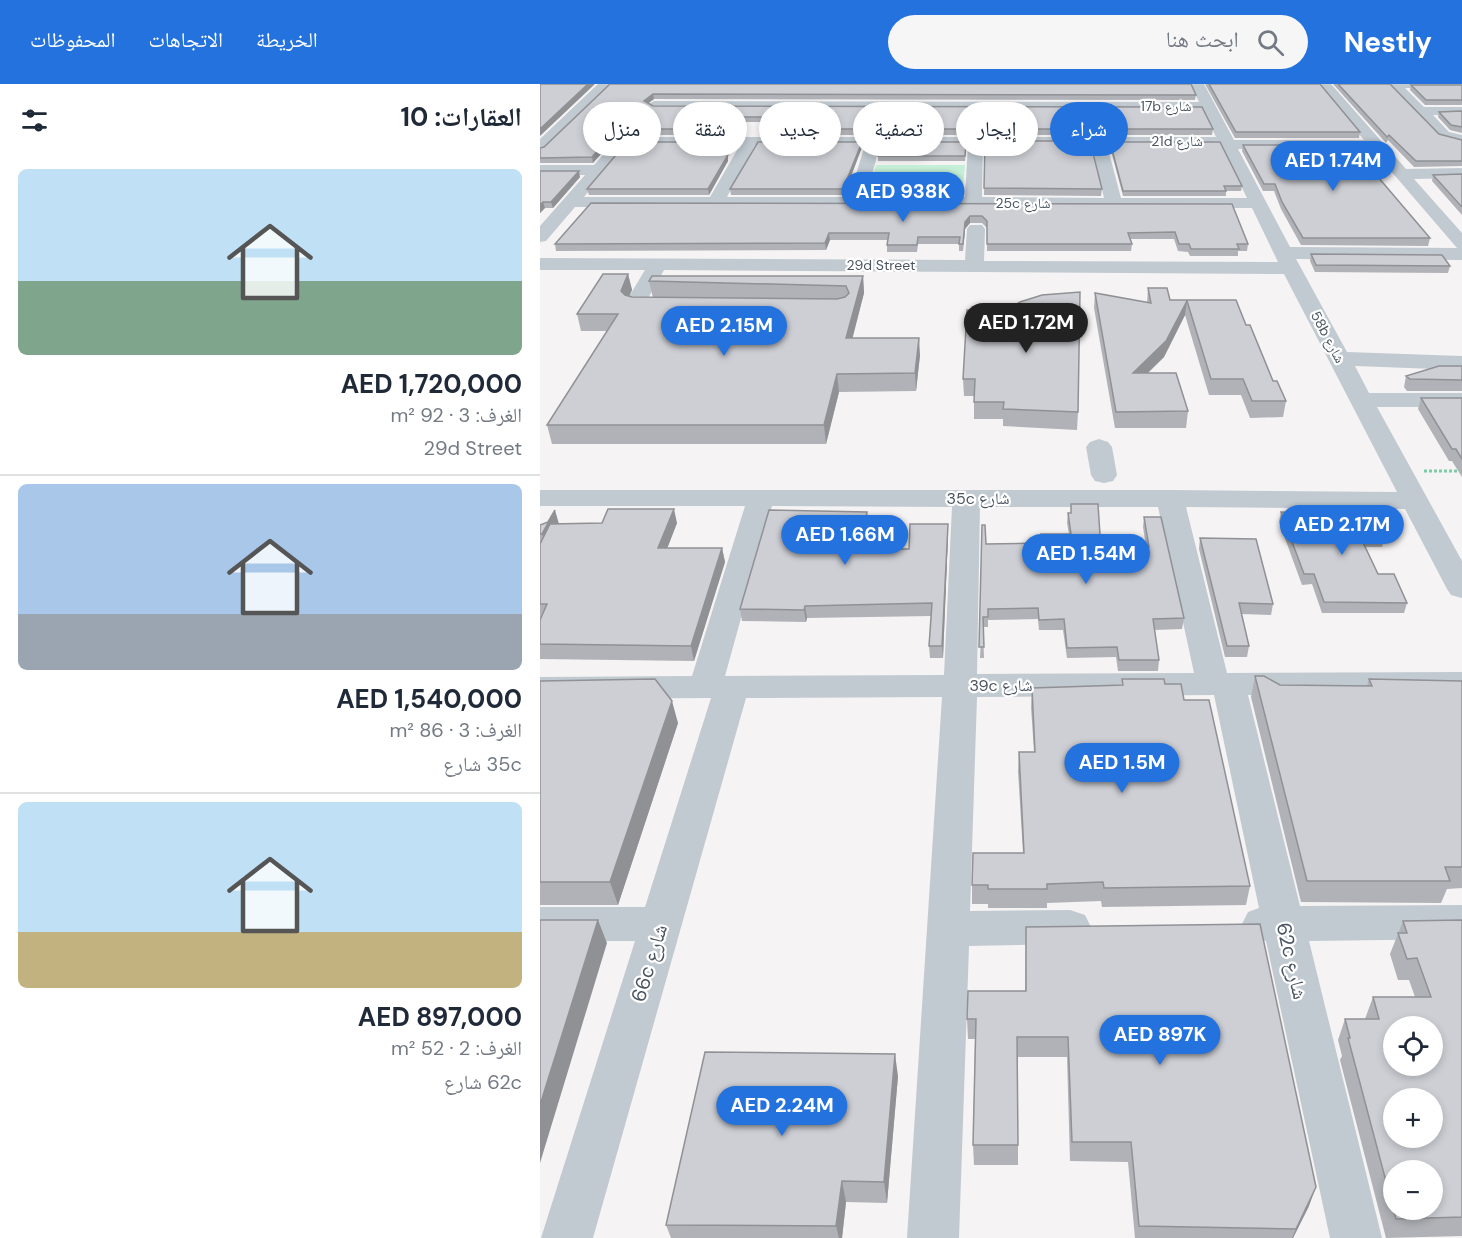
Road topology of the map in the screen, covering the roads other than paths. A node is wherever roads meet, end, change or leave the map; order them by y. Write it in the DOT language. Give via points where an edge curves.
graph roads {
  1 [pos="606,84"];
  2 [pos="1197,84"];
  3 [pos="1324,84"];
  4 [pos="1394,84"];
  5 [pos="1462,84"];
  6 [pos="667,91"];
  7 [pos="775,101"];
  8 [pos="657,102"];
  9 [pos="884,102"];
  10 [pos="1128,103"];
  11 [pos="661,105"];
  12 [pos="1209,106"];
  13 [pos="1421,111"];
  14 [pos="1462,111"];
  15 [pos="1462,140"];
  16 [pos="661,141"];
  17 [pos="755,141"];
  18 [pos="853,141"];
  19 [pos="1128,141"];
  20 [pos="1228,143"];
  21 [pos="1376,144"];
  22 [pos="540,147"];
  23 [pos="610,156"];
  24 [pos="867,156"];
  25 [pos="977,156"];
  26 [pos="1101,156"];
  27 [pos="540,170"];
  28 [pos="598,170"];
  29 [pos="1462,173"];
  30 [pos="1401,174"];
  31 [pos="570,202"];
  32 [pos="716,202"];
  33 [pos="856,202"];
  34 [pos="973,202"];
  35 [pos="1114,203"];
  36 [pos="1259,203"];
  37 [pos="976,229"];
  38 [pos="540,237"];
  39 [pos="1462,244"];
  40 [pos="1462,254"];
  41 [pos="1288,262"];
  42 [pos="540,264"];
  43 [pos="658,264"];
  44 [pos="974,265"];
  45 [pos="687,307"];
  46 [pos="1342,362"];
  47 [pos="1462,363"];
  48 [pos="1363,400"];
  49 [pos="1462,400"];
  50 [pos="1100,447"];
  51 [pos="1106,484"];
  52 [pos="1409,488"];
  53 [pos="761,498"];
  54 [pos="966,498"];
  55 [pos="1170,498"];
  56 [pos="547,506"];
  57 [pos="1462,589"];
  58 [pos="1462,683"];
  59 [pos="1220,684"];
  60 [pos="960,685"];
  61 [pos="540,687"];
  62 [pos="718,687"];
  63 [pos="1462,922"];
  64 [pos="540,924"];
  65 [pos="661,924"];
  66 [pos="1283,924"];
  67 [pos="1224,925"];
  68 [pos="1104,926"];
  69 [pos="948,929"];
  70 [pos="567,1238"];
  71 [pos="933,1238"];
  72 [pos="1356,1238"];
  1 -- 22 [label="street"];
  2 -- 12 [label="street, 58b شارع"];
  3 -- 21 [label="street"];
  4 -- 5 [label="street"];
  4 -- 13 [label="street"];
  6 -- 8 [label="street"];
  7 -- 9 [label="street, 17b شارع"];
  7 -- 11 [label="street, 17b شارع"];
  7 -- 17 [label="street"];
  10 -- 12 [label="street, 17b شارع"];
  12 -- 20 [label="street, 58b شارع"];
  13 -- 14 [label="street"];
  13 -- 15 [label="street" via="1444,135"];
  16 -- 17 [label="street, 21d شارع"];
  17 -- 18 [label="street, 21d شارع"];
  17 -- 32 [label="street"];
  19 -- 20 [label="street, 21d شارع"];
  20 -- 21 [label="street, 21d شارع"];
  20 -- 36 [label="street, 58b شارع"];
  21 -- 30 [label="street"];
  23 -- 28 [label="street"];
  24 -- 33 [label="street"];
  25 -- 34 [label="street"];
  26 -- 35 [label="street"];
  27 -- 28 [label="street"];
  28 -- 31 [label="street"];
  29 -- 30 [label="street"];
  30 -- 39 [label="street"];
  31 -- 32 [label="street, 25c شارع"];
  31 -- 38 [label="street"];
  32 -- 33 [label="street, 25c شارع"];
  33 -- 34 [label="street, 25c شارع"];
  34 -- 35 [label="street, 25c شارع"];
  35 -- 36 [label="street, 25c شارع"];
  36 -- 41 [label="street, 58b شارع"];
  37 -- 44 [label="street"];
  40 -- 41 [label="street, 29d Street"];
  41 -- 44 [label="street, 29d Street" via="1222,266"];
  41 -- 46 [label="street, 58b شارع"];
  42 -- 43 [label="street, 29d Street"];
  43 -- 44 [label="street, 29d Street" via="941,272"];
  43 -- 45 [label="street" via="634,304"];
  46 -- 47 [label="street"];
  46 -- 48 [label="street, 58b شارع"];
  48 -- 49 [label="street"];
  48 -- 52 [label="street, 58b شارع"];
  50 -- 51 [label="street"];
  51 -- 54 [label="street, 35c شارع"];
  51 -- 55 [label="street, 35c شارع"];
  52 -- 55 [label="street, 35c شارع" via="1324,498"];
  52 -- 57 [label="street, 58b شارع"];
  53 -- 54 [label="street, 35c شارع"];
  53 -- 56 [label="street, 35c شارع"];
  53 -- 62 [label="street, 66c شارع"];
  54 -- 60 [label="street"];
  55 -- 59 [label="street, 62c شارع"];
  58 -- 59 [label="street, 39c شارع"];
  59 -- 60 [label="street, 39c شارع"];
  59 -- 66 [label="street, 62c شارع"];
  60 -- 62 [label="street, 39c شارع"];
  60 -- 69 [label="street"];
  61 -- 62 [label="street, 39c شارع"];
  62 -- 65 [label="street, 66c شارع"];
  63 -- 66 [label="street"];
  64 -- 65 [label="street"];
  65 -- 70 [label="street, 66c شارع"];
  66 -- 67 [label="street"];
  66 -- 72 [label="street, 62c شارع"];
  68 -- 69 [label="street"];
  69 -- 71 [label="street"];
}
